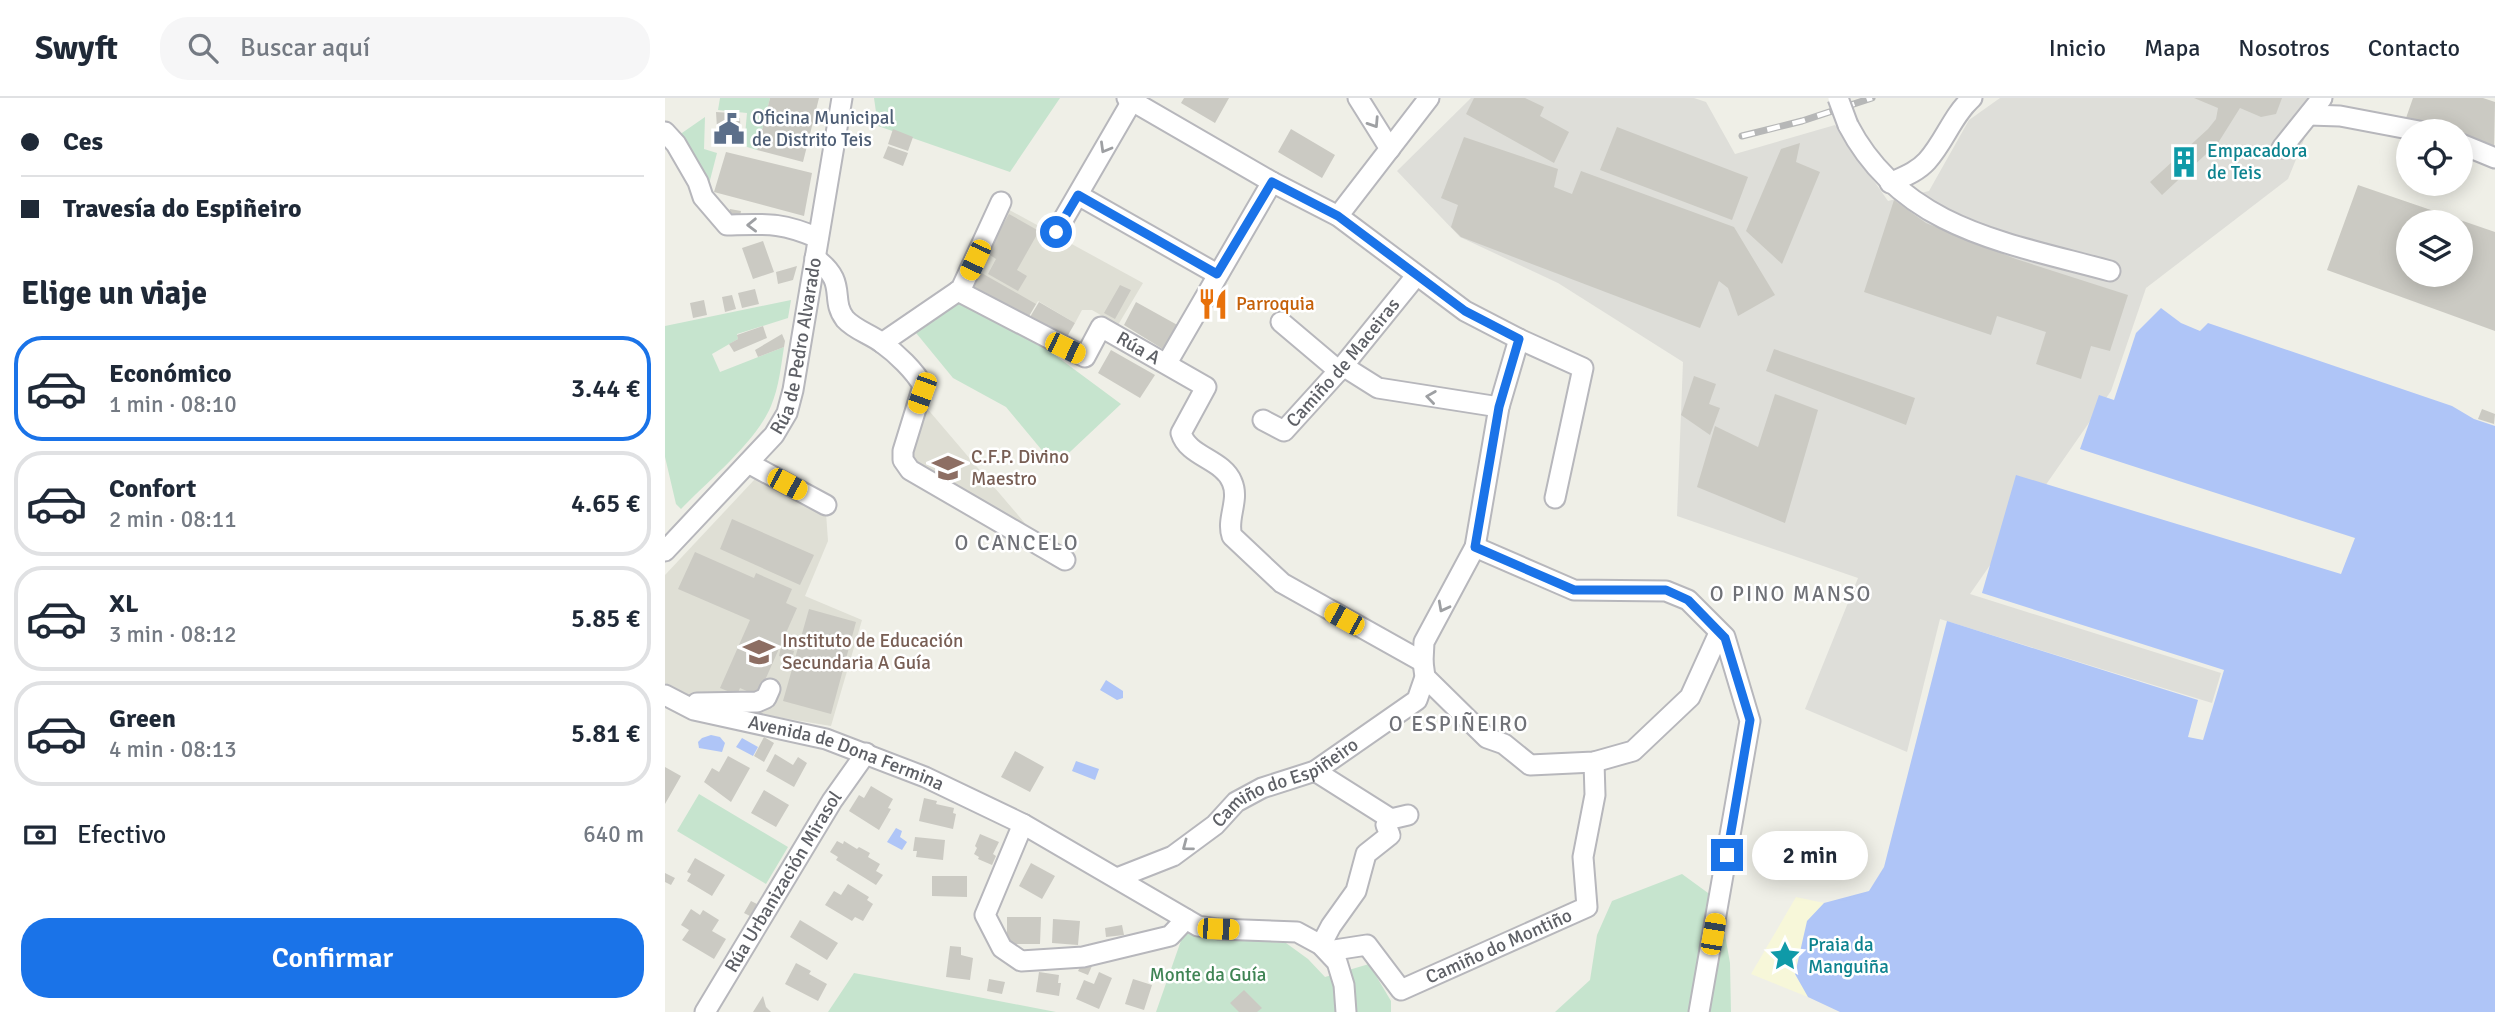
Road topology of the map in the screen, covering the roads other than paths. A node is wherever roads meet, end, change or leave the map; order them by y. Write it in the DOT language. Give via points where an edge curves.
graph roads {
  1 [pos="842,98"];
  2 [pos="1358,98"];
  3 [pos="1429,98"];
  4 [pos="1838,98"];
  5 [pos="1972,98"];
  6 [pos="2322,98"];
  7 [pos="1130,99"];
  8 [pos="1154,104"];
  9 [pos="2309,115"];
  10 [pos="2396,127"];
  11 [pos="665,132"];
  12 [pos="2282,148"];
  13 [pos="1390,149"];
  14 [pos="2473,149"];
  15 [pos="2495,158"];
  16 [pos="1272,182"];
  17 [pos="1890,183"];
  18 [pos="1078,195"];
  19 [pos="1000,201"];
  20 [pos="1338,216"];
  21 [pos="1056,232"];
  22 [pos="816,248"];
  23 [pos="2110,271"];
  24 [pos="1217,274"];
  25 [pos="1416,276"];
  26 [pos="958,291"];
  27 [pos="1280,322"];
  28 [pos="1519,339"];
  29 [pos="882,343"];
  30 [pos="1167,363"];
  31 [pos="1341,368"];
  32 [pos="1499,407"];
  33 [pos="1263,420"];
  34 [pos="748,463"];
  35 [pos="1555,498"];
  36 [pos="826,505"];
  37 [pos="1475,547"];
  38 [pos="665,551"];
  39 [pos="1065,560"];
  40 [pos="1719,633"];
  41 [pos="1424,669"];
  42 [pos="770,689"];
  43 [pos="665,695"];
  44 [pos="694,710"];
  45 [pos="866,753"];
  46 [pos="1594,762"];
  47 [pos="1315,771"];
  48 [pos="1023,824"];
  49 [pos="1117,878"];
  50 [pos="1186,919"];
  51 [pos="1324,948"];
  52 [pos="705,1012"];
  53 [pos="1346,1012"];
  54 [pos="1699,1012"];
  1 -- 22 [label="street, Rúa de Pedro Alvarado"];
  2 -- 13 [label="street, one-way"];
  3 -- 13 [label="street"];
  4 -- 17 [label="street, bridge" via="1864,154"];
  5 -- 17 [label="street" via="1927,161"];
  6 -- 9 [label="street"];
  7 -- 8 [label="street"];
  7 -- 18 [label="street, one-way"];
  8 -- 16 [label="street"];
  9 -- 10 [label="street"];
  9 -- 12 [label="street"];
  22 -- 11 [label="street, one-way" via="792,227 727,225 703,197"];
  13 -- 20 [label="street"];
  14 -- 15 [label="street"];
  16 -- 20 [label="street"];
  16 -- 24 [label="street"];
  17 -- 23 [label="street" via="1917,205 1974,233"];
  18 -- 21 [label="street"];
  18 -- 24 [label="street"];
  19 -- 26 [label="street"];
  20 -- 25 [label="street"];
  22 -- 29 [label="street" via="833,275 846,321"];
  22 -- 34 [label="street, Rúa de Pedro Alvarado" via="787,413"];
  24 -- 30 [label="street"];
  25 -- 28 [label="street" via="1465,311"];
  25 -- 31 [label="street, Camiño de Maceiras"];
  26 -- 29 [label="street"];
  26 -- 30 [label="street, Rúa A" via="1085,358 1101,327"];
  27 -- 31 [label="street"];
  28 -- 32 [label="street, Camiño do Espiñeiro"];
  28 -- 35 [label="street" via="1583,368"];
  29 -- 39 [label="street" via="923,386 903,451 910,470"];
  30 -- 41 [label="street, Rúa A" via="1206,387 1181,433 1184,443 1227,473 1233,483 1232,537 1282,583"];
  32 -- 31 [label="street, one-way" via="1378,388"];
  31 -- 33 [label="street, Camiño de Maceiras" via="1284,431"];
  32 -- 37 [label="street, Camiño do Espiñeiro"];
  34 -- 36 [label="street"];
  34 -- 38 [label="street, Rúa de Pedro Alvarado"];
  37 -- 40 [label="street" via="1574,590 1666,590 1688,600"];
  37 -- 41 [label="street, Camiño do Espiñeiro, one-way" via="1424,642"];
  40 -- 46 [label="street" via="1690,697 1633,751"];
  40 -- 54 [label="street" via="1725,638 1750,720"];
  41 -- 46 [label="street" via="1487,738 1504,744 1530,765"];
  41 -- 47 [label="street, Camiño do Espiñeiro" via="1417,700"];
  42 -- 44 [label="street" via="766,698 757,702 697,703"];
  43 -- 44 [label="street, Avenida de Dona Fermina"];
  44 -- 45 [label="street, Avenida de Dona Fermina" via="826,739"];
  45 -- 48 [label="street, Avenida de Dona Fermina"];
  45 -- 52 [label="street, Rúa Urbanización Mirasol" via="832,801"];
  46 -- 51 [label="street, Camiño do Montiño" via="1595,795 1583,857 1587,906 1401,990 1367,945"];
  47 -- 49 [label="street, Camiño do Espiñeiro, one-way" via="1262,788 1237,802 1173,856"];
  47 -- 51 [label="street" via="1399,817 1386,825 1390,835 1366,854 1356,891 1331,926"];
  48 -- 49 [label="street, Avenida de Dona Fermina"];
  48 -- 50 [label="street" via="985,915 1002,948 1021,961 1083,957 1170,936"];
  49 -- 50 [label="street, Avenida de Dona Fermina"];
  50 -- 51 [label="street, Avenida de Dona Fermina" via="1218,929 1297,932"];
  51 -- 53 [label="street" via="1337,962"];
}
